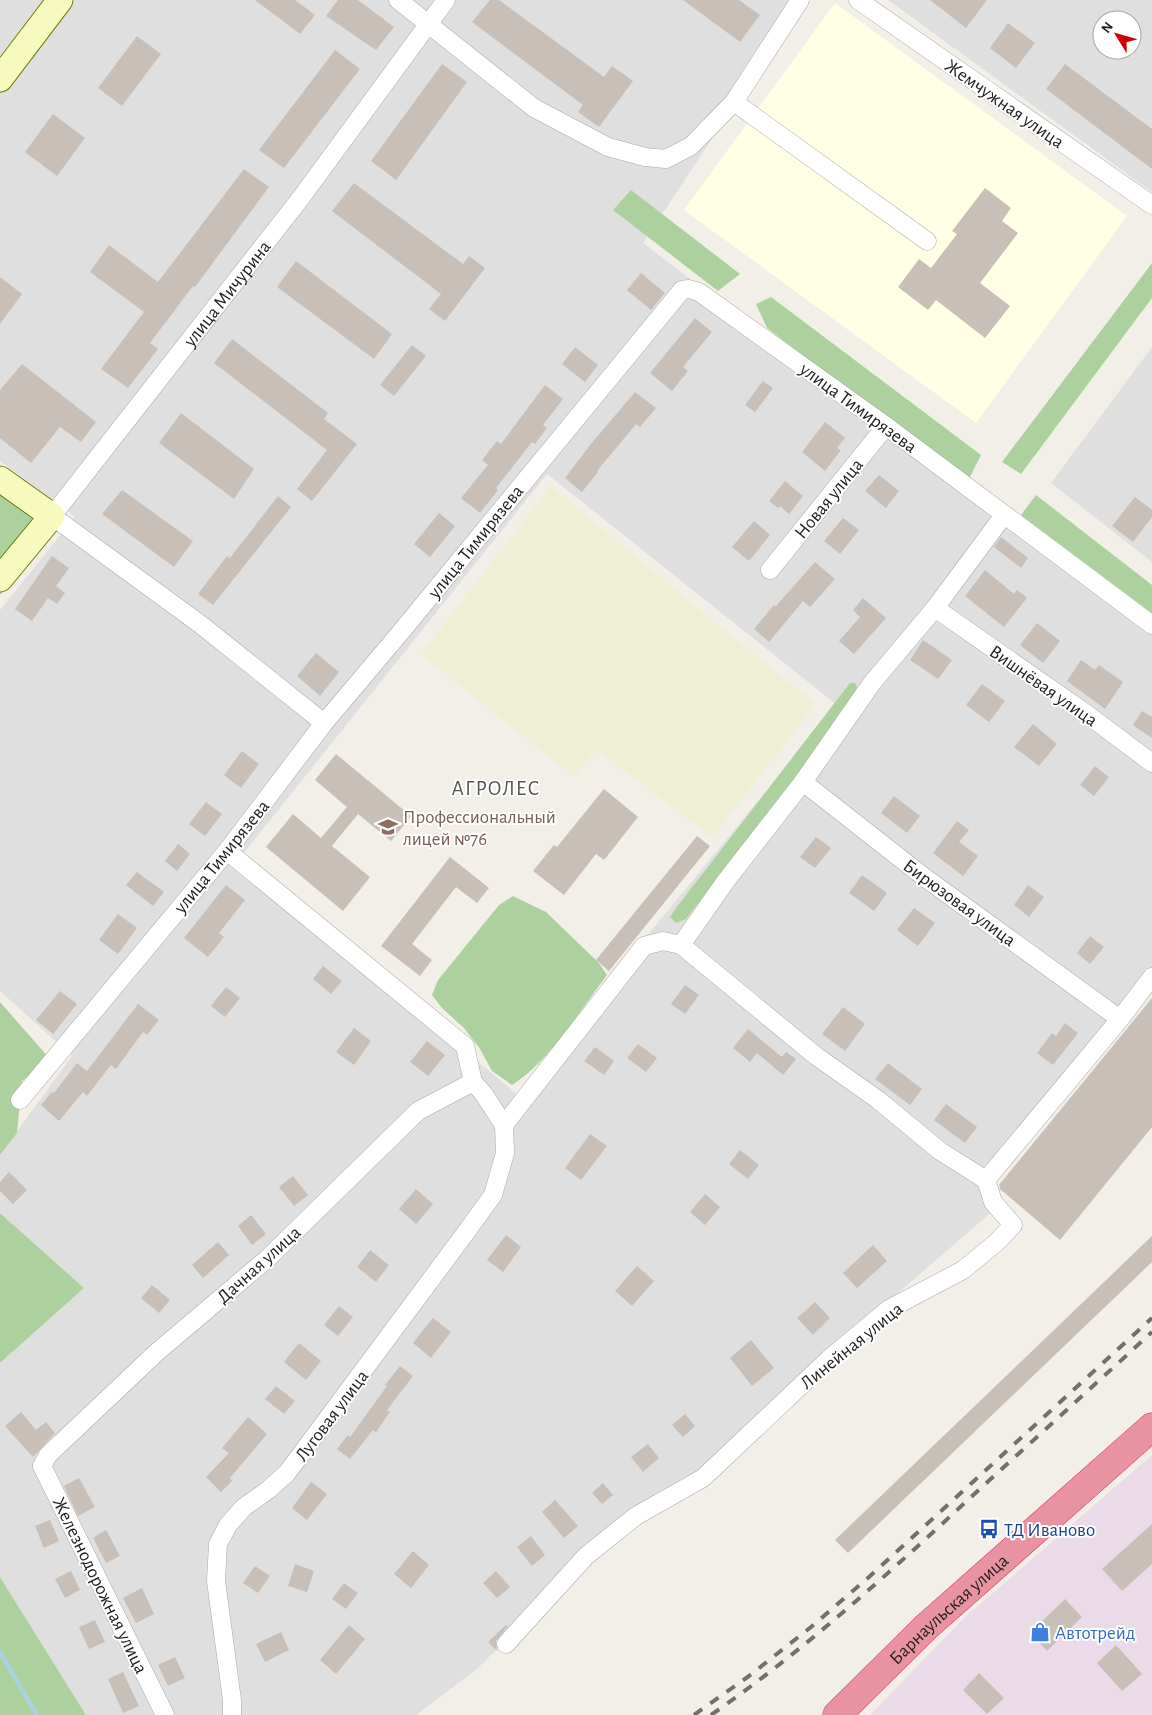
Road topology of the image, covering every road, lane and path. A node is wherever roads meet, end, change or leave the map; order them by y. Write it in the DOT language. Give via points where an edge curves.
graph roads {
  1 [pos="60,0"];
  2 [pos="398,0"];
  3 [pos="446,0"];
  4 [pos="858,0"];
  5 [pos="794,2"];
  6 [pos="428,24"];
  7 [pos="0,79"];
  8 [pos="734,102"];
  9 [pos="1152,205"];
  10 [pos="927,241"];
  11 [pos="886,426"];
  12 [pos="0,479"];
  13 [pos="1004,514"];
  14 [pos="52,516"];
  15 [pos="770,570"];
  16 [pos="0,579"];
  17 [pos="935,608"];
  18 [pos="1152,625"];
  19 [pos="324,723"];
  20 [pos="1152,763"];
  21 [pos="803,782"];
  22 [pos="227,851"];
  23 [pos="681,945"];
  24 [pos="1152,978"];
  25 [pos="1120,1019"];
  26 [pos="473,1082"];
  27 [pos="20,1100"];
  28 [pos="504,1124"];
  29 [pos="986,1180"];
  30 [pos="1152,1427"];
  31 [pos="48,1455"];
  32 [pos="506,1644"];
  33 [pos="165,1715"];
  34 [pos="232,1715"];
  35 [pos="836,1715"];
  1 -- 7 [label="street"];
  2 -- 6 [label="street"];
  3 -- 6 [label="street, улица Мичурина"];
  4 -- 9 [label="street, Жемчужная улица"];
  5 -- 8 [label="street"];
  6 -- 8 [label="street" via="534,108 608,147 645,157 666,159 691,146"];
  6 -- 14 [label="street, улица Мичурина" via="300,199"];
  8 -- 10 [label="street"];
  11 -- 13 [label="street, улица Тимирязева"];
  11 -- 15 [label="street, Новая улица"];
  11 -- 19 [label="street, улица Тимирязева" via="699,292 682,290"];
  12 -- 14 [label="street"];
  13 -- 17 [label="street"];
  13 -- 18 [label="street, улица Тимирязева"];
  14 -- 16 [label="street, улица Мичурина"];
  14 -- 19 [label="street" via="200,624"];
  17 -- 20 [label="street, Вишнёвая улица"];
  17 -- 21 [label="street" via="872,683"];
  19 -- 22 [label="street, улица Тимирязева"];
  21 -- 23 [label="street" via="724,882"];
  21 -- 25 [label="street, Бирюзовая улица" via="924,877"];
  22 -- 26 [label="street" via="465,1046"];
  22 -- 27 [label="street, улица Тимирязева"];
  23 -- 28 [label="street" via="663,942 644,946"];
  23 -- 29 [label="street" via="816,1056 877,1099 940,1151"];
  24 -- 25 [label="street"];
  25 -- 29 [label="street"];
  26 -- 28 [label="street"];
  26 -- 31 [label="street, Дачная улица" via="418,1111 267,1259 157,1352"];
  28 -- 34 [label="street, Луговая улица" via="506,1153 492,1195 287,1473 244,1507 228,1525 218,1544 216,1582"];
  29 -- 32 [label="street, Линейная улица" via="993,1202 1013,1225 998,1242 962,1270 889,1309 829,1359 703,1478 636,1516 586,1556"];
  30 -- 35 [label="highway, Барнаульская улица" via="926,1627"];
  31 -- 33 [label="street, Железнодорожная улица" via="42,1466"];
}
